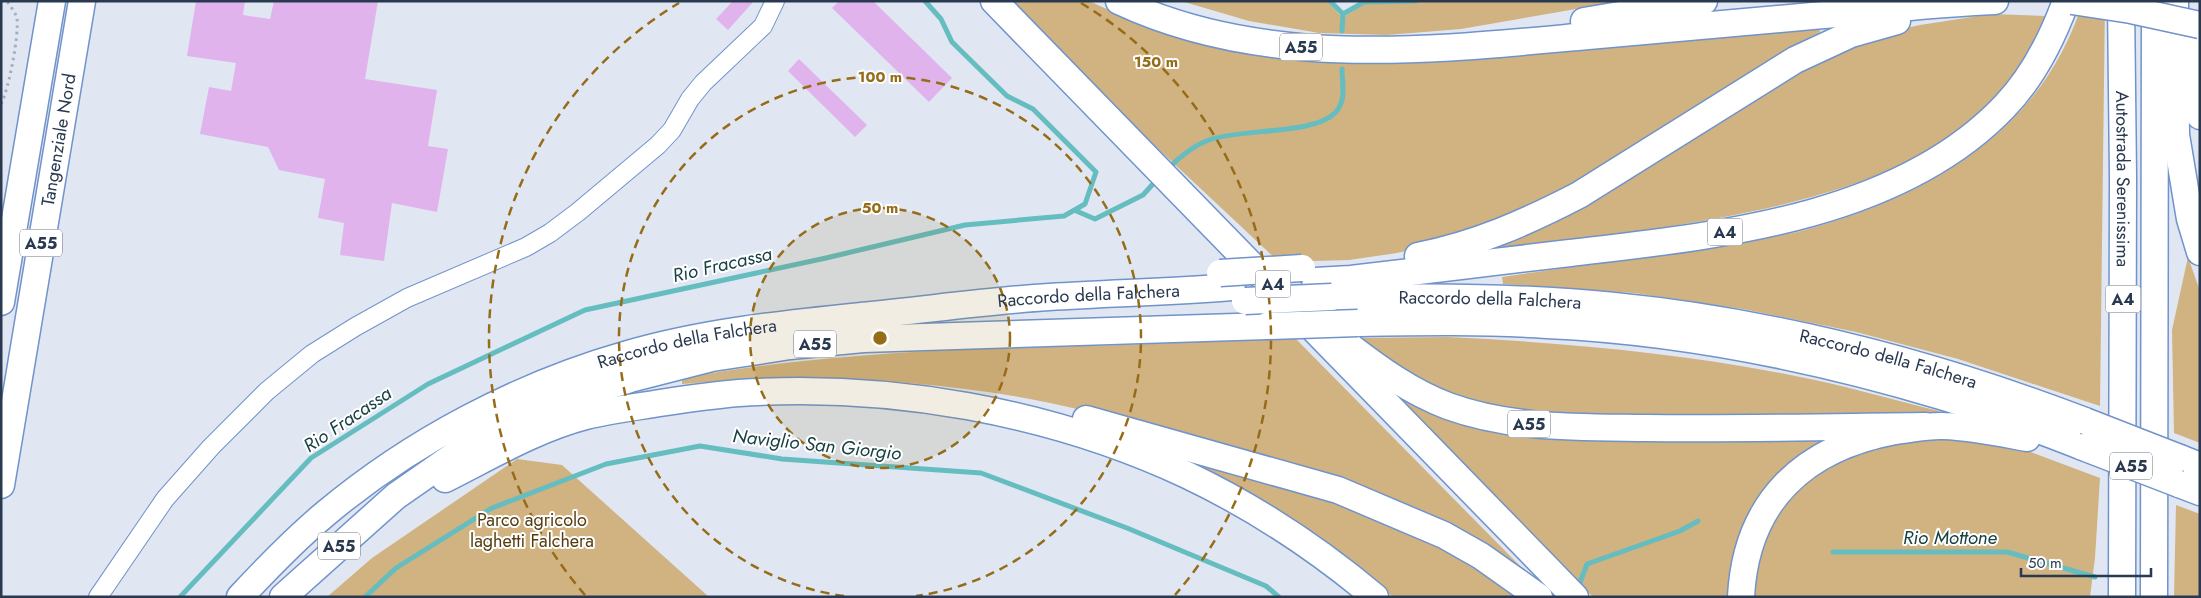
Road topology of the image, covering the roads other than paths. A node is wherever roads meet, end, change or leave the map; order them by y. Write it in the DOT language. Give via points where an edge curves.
graph roads {
  1 [pos="52,1"];
  2 [pos="82,1"];
  3 [pos="775,1"];
  4 [pos="994,1"];
  5 [pos="1119,1"];
  6 [pos="1704,1"];
  7 [pos="1995,1"];
  8 [pos="2066,1"];
  9 [pos="2072,1"];
  10 [pos="2121,1"];
  11 [pos="2155,1"];
  12 [pos="2175,1"];
  13 [pos="2190,1"];
  14 [pos="1963,3"];
  15 [pos="2200,25"];
  16 [pos="1488,45"];
  17 [pos="2200,116"];
  18 [pos="1202,214"];
  19 [pos="2200,252"];
  20 [pos="1316,282"];
  21 [pos="1175,291"];
  22 [pos="1,302"];
  23 [pos="939,403"];
  24 [pos="1925,426"];
  25 [pos="2083,447"];
  26 [pos="2190,462"];
  27 [pos="1,485"];
  28 [pos="2189,488"];
  29 [pos="396,496"];
  30 [pos="2121,506"];
  31 [pos="98,597"];
  32 [pos="240,597"];
  33 [pos="283,597"];
  34 [pos="1375,597"];
  35 [pos="1539,597"];
  36 [pos="1575,597"];
  37 [pos="1741,597"];
  38 [pos="2104,597"];
  39 [pos="2122,597"];
  40 [pos="2154,597"];
  1 -- 22 [label="highway, Tangenziale Nord / A55"];
  2 -- 27 [label="highway, Tangenziale Nord / A55"];
  3 -- 31 [label="street" via="763,26 703,83 658,146 550,233 494,262 407,298 355,327 312,354 267,391 211,447 166,499"];
  4 -- 18 [label="highway, A55"];
  5 -- 16 [label="highway, A55" via="1172,22 1207,31 1305,48 1385,51"];
  6 -- 16 [label="highway, A55" via="1573,22"];
  7 -- 14 [label="highway"];
  8 -- 20 [label="highway, A4" via="2035,66 2005,107 1968,138 1922,168 1879,189 1768,224 1640,245"];
  9 -- 15 [label="highway, bridge"];
  10 -- 30 [label="highway, Autostrada Serenissima / A4"];
  11 -- 40 [label="highway, Autostrada Serenissima / A4"];
  12 -- 19 [label="highway" via="2176,135 2190,219"];
  13 -- 17 [label="highway" via="2190,48"];
  14 -- 16 [label="highway"];
  14 -- 20 [label="highway" via="1851,34 1821,46 1762,79 1579,195 1513,228 1482,240 1406,259 1348,266"];
  18 -- 24 [label="highway, A55" via="1338,338 1366,359 1418,392 1475,414 1515,423 1554,426"];
  18 -- 36 [label="highway"];
  20 -- 21 [label="highway, A4"];
  20 -- 26 [label="highway, Raccordo della Falchera / A55, bridge" via="1623,307 1751,325 1890,356 2002,391"];
  21 -- 32 [label="highway, Raccordo della Falchera / A55" via="1050,297 801,321 683,341 584,368 486,409 369,479 318,520"];
  23 -- 29 [label="highway" via="841,393 776,392 738,393 635,407 586,416 544,430 445,478"];
  23 -- 34 [label="highway" via="1004,413 1058,428 1110,444 1188,476 1275,524"];
  23 -- 35 [label="highway" via="1071,415 1338,490 1444,535 1481,556"];
  24 -- 25 [label="highway" via="1969,429"];
  24 -- 37 [label="highway" via="1868,436 1836,448 1796,474 1778,492 1752,537 1742,577"];
  25 -- 28 [label="highway, Raccordo della Falchera / A55, bridge"];
  25 -- 29 [label="highway, Raccordo della Falchera / A55, bridge" via="1941,396 1753,350 1683,338 1548,325 1358,323 863,340 790,346 712,358 630,379 485,434"];
  29 -- 33 [label="highway, Raccordo della Falchera / A55"];
  30 -- 38 [label="highway"];
  30 -- 39 [label="highway, Autostrada Serenissima / A4"];
}
